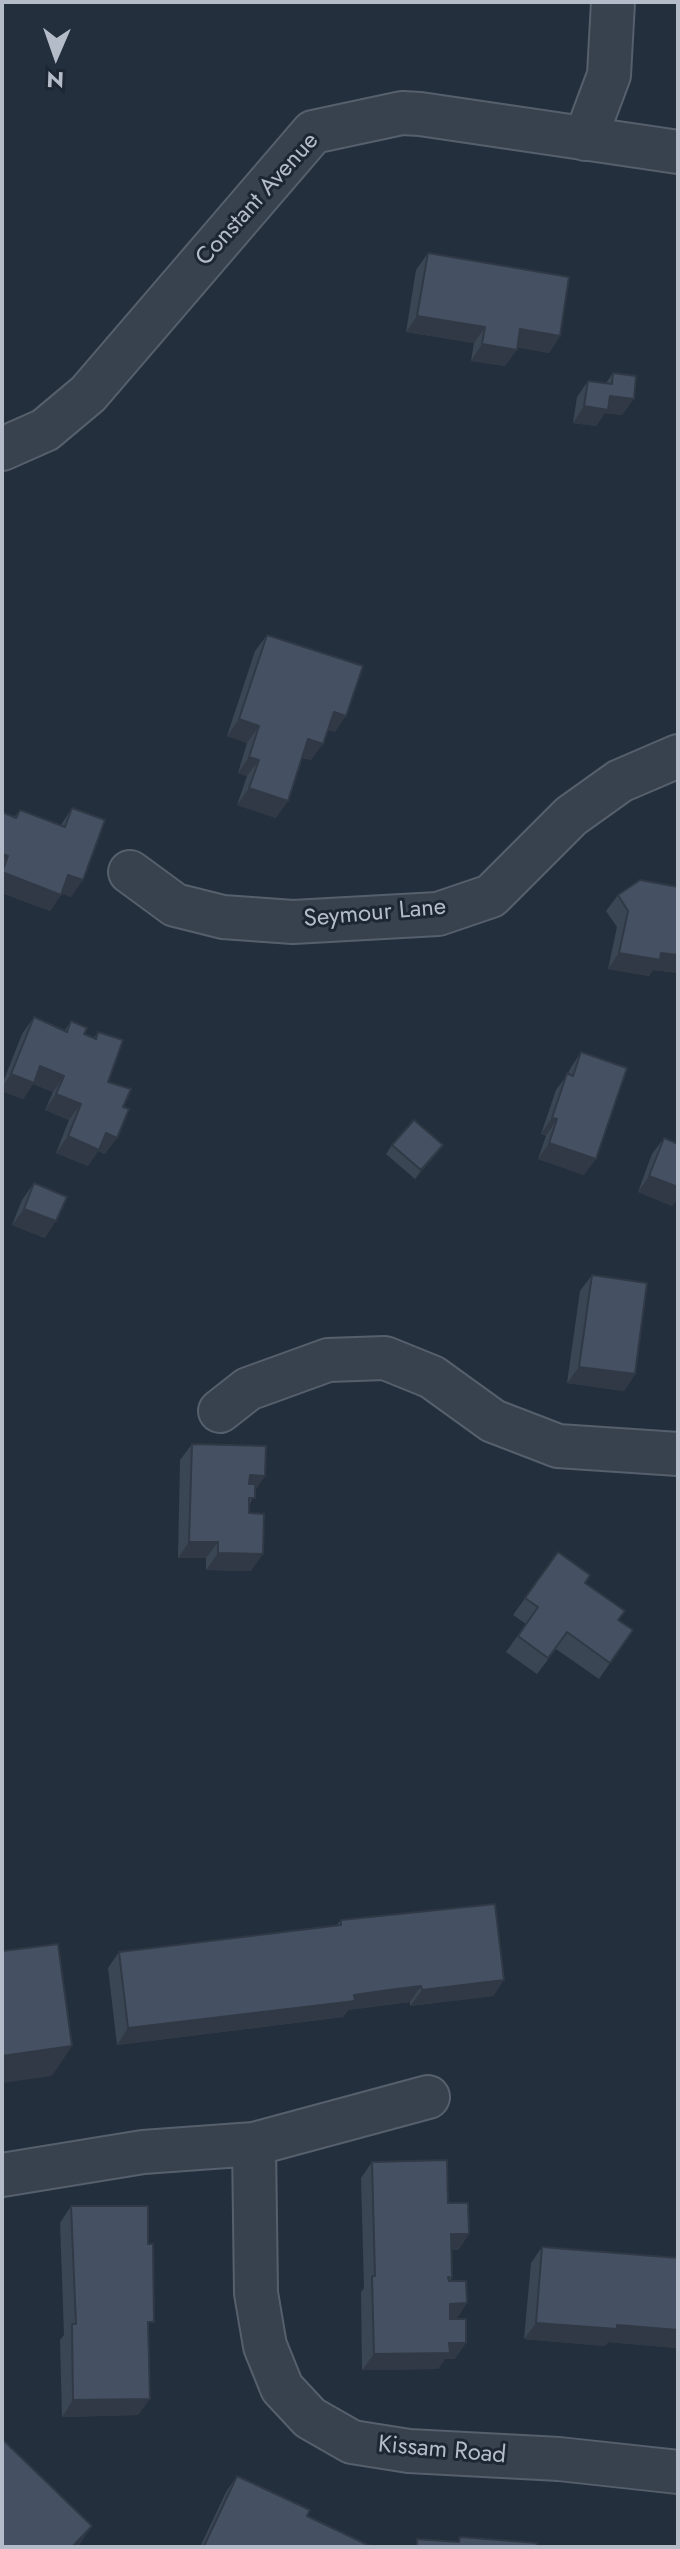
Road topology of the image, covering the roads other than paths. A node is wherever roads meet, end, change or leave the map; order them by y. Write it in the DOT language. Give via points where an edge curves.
graph roads {
  1 [pos="613,2"];
  2 [pos="585,139"];
  3 [pos="678,152"];
  4 [pos="2,449"];
  5 [pos="678,756"];
  6 [pos="130,872"];
  7 [pos="220,1411"];
  8 [pos="678,1454"];
  9 [pos="428,2097"];
  10 [pos="254,2144"];
  11 [pos="2,2175"];
  12 [pos="678,2472"];
  1 -- 2 [label="street" via="609,75"];
  2 -- 3 [label="street, Constant Avenue"];
  2 -- 4 [label="street, Constant Avenue" via="411,113 313,132 88,394 45,430"];
  5 -- 6 [label="street, Seymour Lane" via="620,781 571,816 491,896 438,914 293,922 223,917 175,905"];
  7 -- 8 [label="street" via="248,1389 328,1360 385,1358 432,1377 493,1421 558,1446"];
  9 -- 10 [label="street"];
  10 -- 11 [label="street" via="143,2152"];
  10 -- 12 [label="street, Kissam Road" via="256,2293 265,2346 282,2388 310,2418 352,2442 409,2451"];
}
